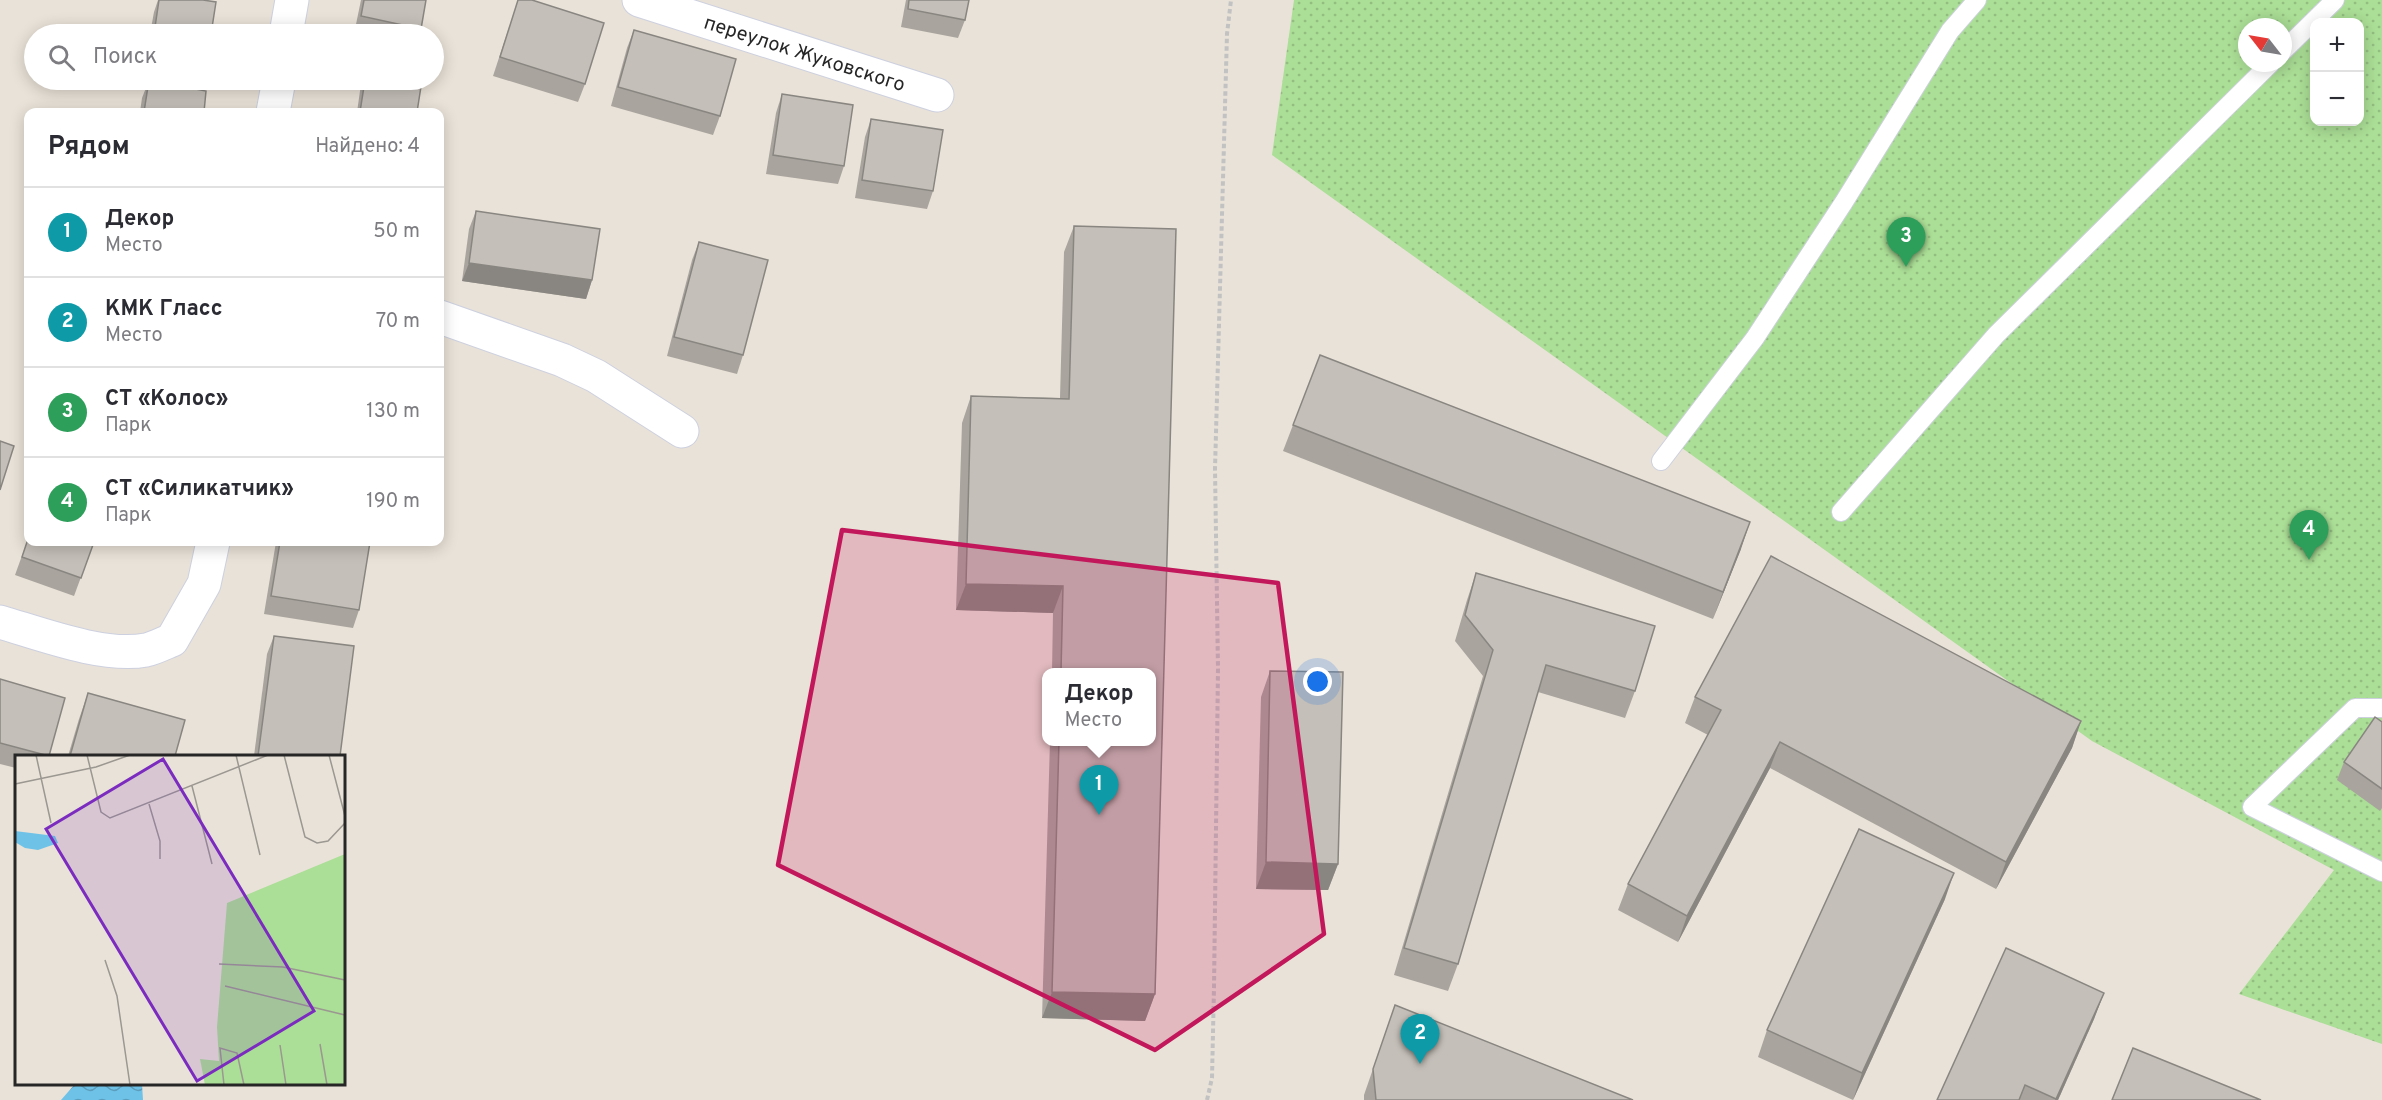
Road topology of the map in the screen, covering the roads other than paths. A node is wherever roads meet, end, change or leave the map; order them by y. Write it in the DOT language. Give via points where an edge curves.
graph roads {
  1 [pos="292,0"];
  2 [pos="639,0"];
  3 [pos="1977,0"];
  4 [pos="2335,0"];
  5 [pos="288,24"];
  6 [pos="2292,42"];
  7 [pos="2262,72"];
  8 [pos="277,90"];
  9 [pos="937,95"];
  10 [pos="274,108"];
  11 [pos="444,317"];
  12 [pos="682,431"];
  13 [pos="1661,460"];
  14 [pos="1841,512"];
  15 [pos="212,546"];
  16 [pos="0,622"];
  17 [pos="2382,708"];
  18 [pos="2382,872"];
  1 -- 5 [label="street"];
  2 -- 9 [label="street, переулок Жуковского"];
  3 -- 13 [label="lane" via="1950,31 1755,338"];
  4 -- 6 [label="lane"];
  7 -- 14 [label="lane" via="1996,335"];
  8 -- 10 [label="street"];
  11 -- 12 [label="street" via="596,376"];
  15 -- 16 [label="street" via="204,584 172,640 146,650 112,651"];
  17 -- 18 [label="lane" via="2355,708 2252,807"];
}
